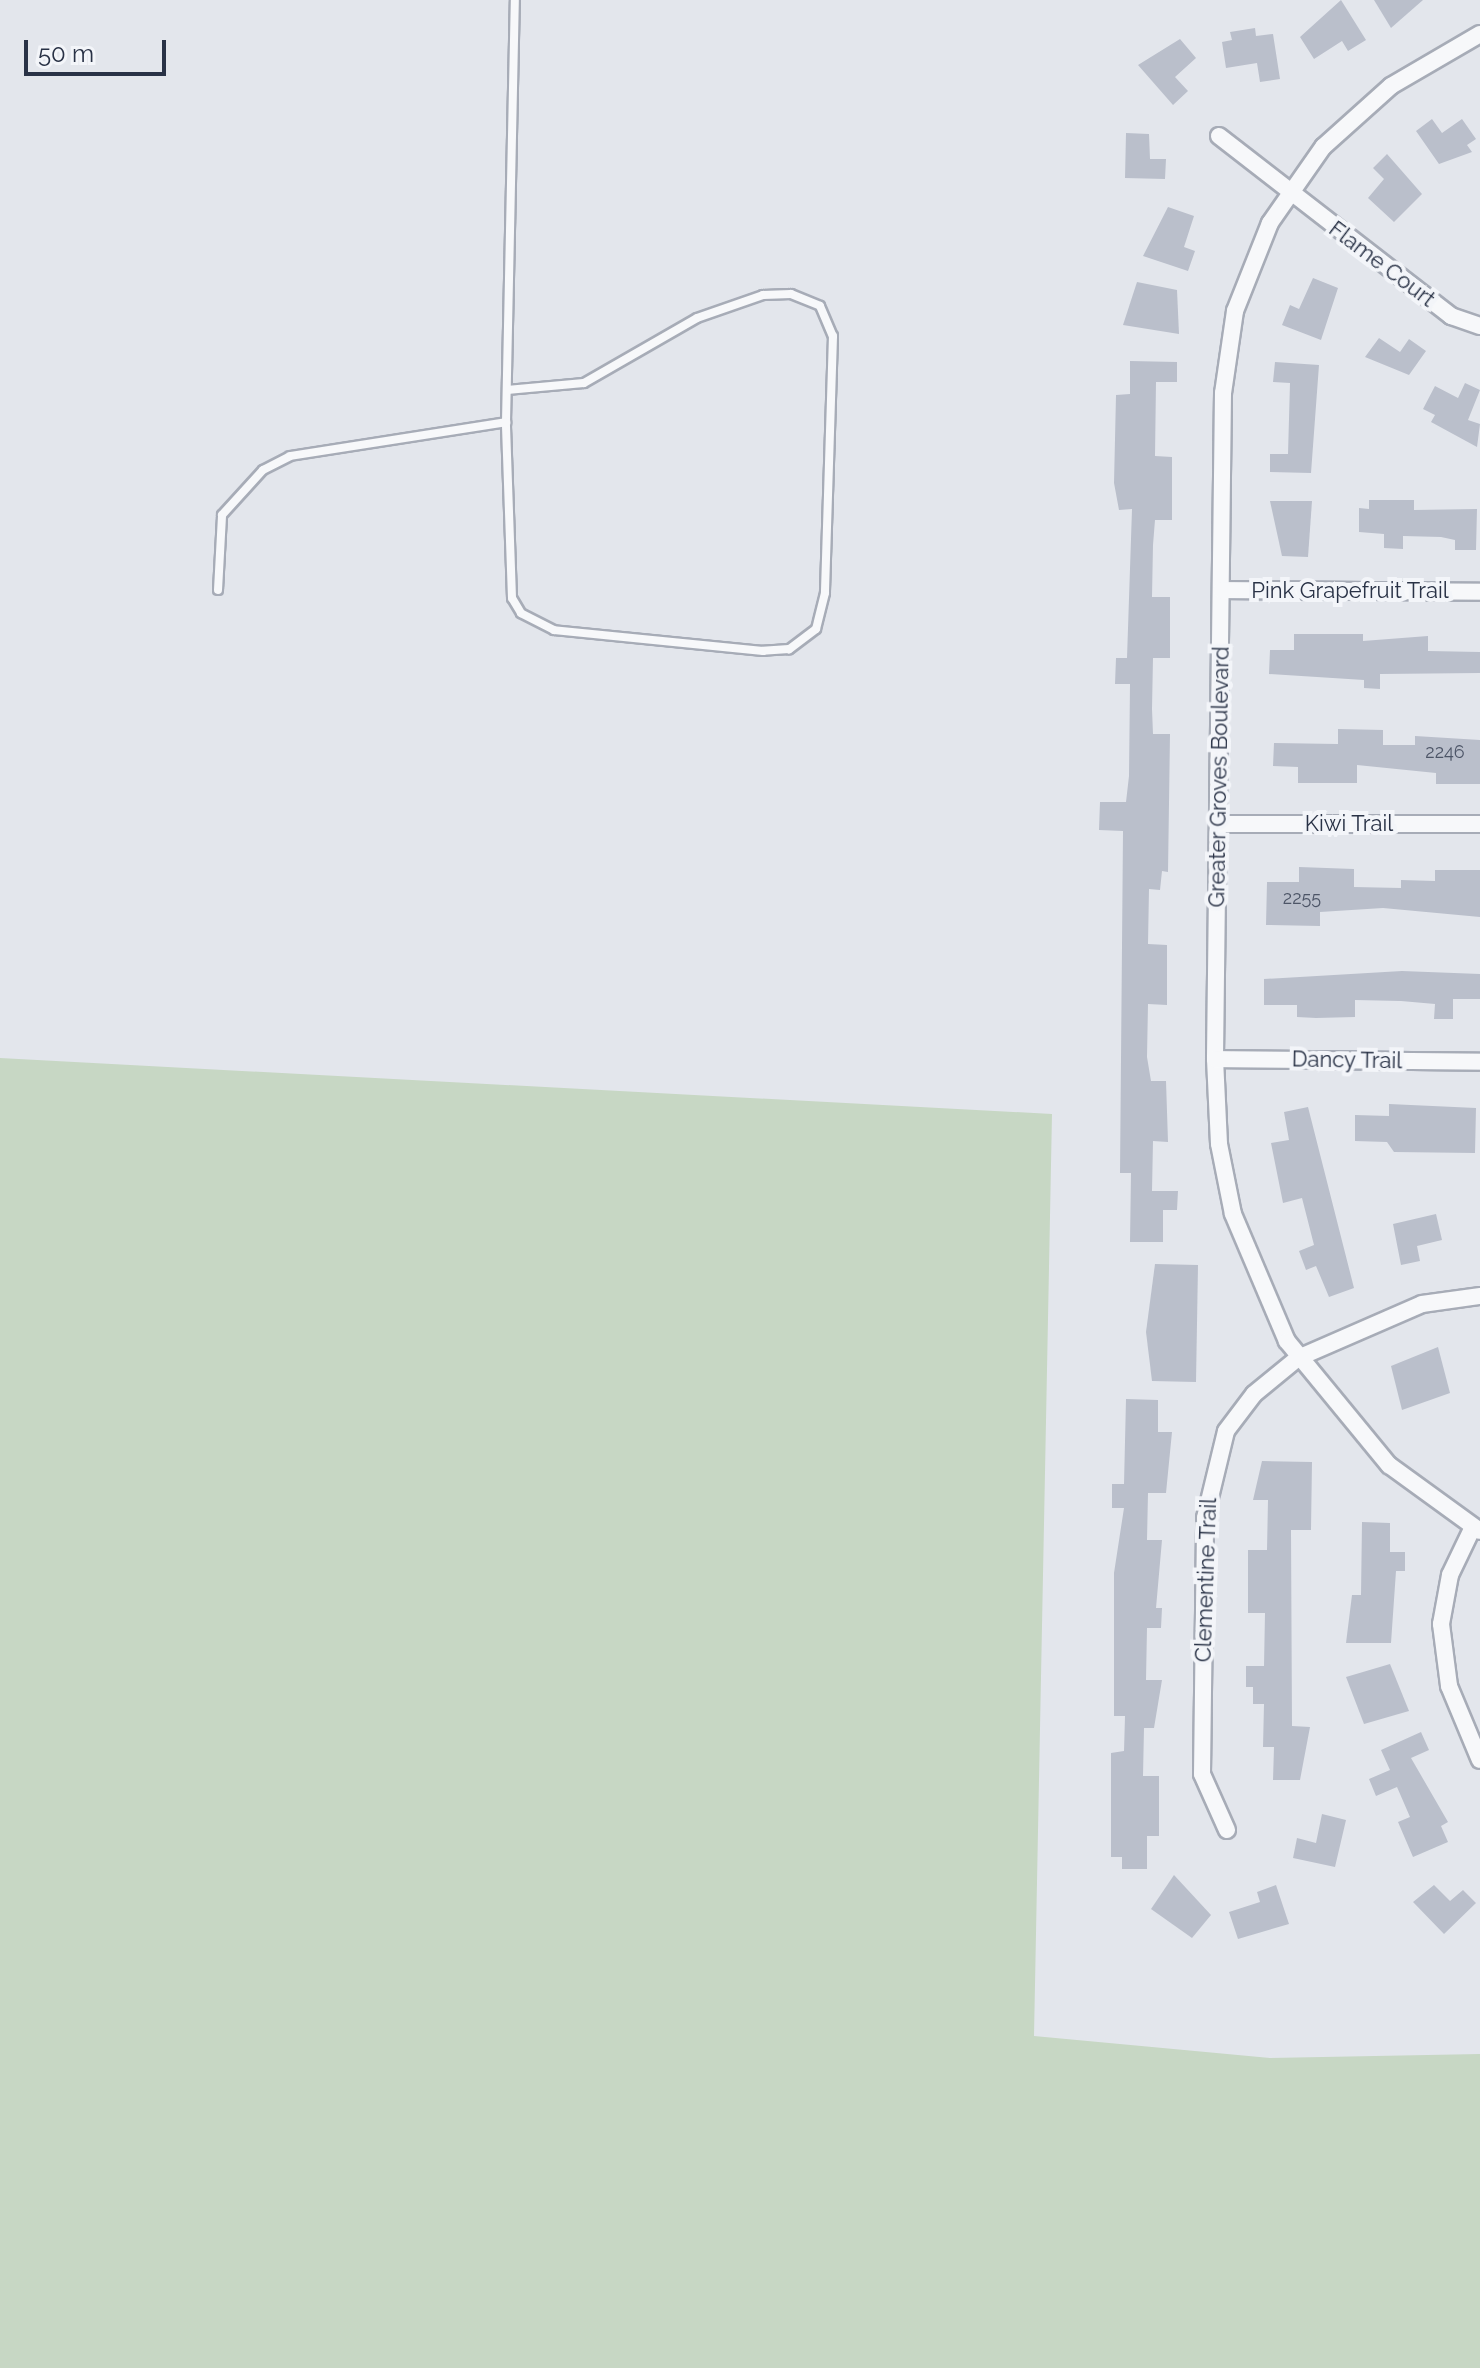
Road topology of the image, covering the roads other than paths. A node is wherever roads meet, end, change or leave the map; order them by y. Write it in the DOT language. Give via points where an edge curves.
graph roads {
  1 [pos="515,0"];
  2 [pos="1480,34"];
  3 [pos="1219,136"];
  4 [pos="1288,192"];
  5 [pos="1480,326"];
  6 [pos="507,390"];
  7 [pos="506,422"];
  8 [pos="218,590"];
  9 [pos="1221,590"];
  10 [pos="1480,592"];
  11 [pos="1219,824"];
  12 [pos="1480,824"];
  13 [pos="1215,1059"];
  14 [pos="1480,1062"];
  15 [pos="1480,1296"];
  16 [pos="1298,1358"];
  17 [pos="1476,1529"];
  18 [pos="1480,1760"];
  19 [pos="1227,1830"];
  1 -- 6 [label="lane"];
  2 -- 4 [label="street, Greater Groves Boulevard" via="1360,110"];
  3 -- 4 [label="street, Flame Court"];
  4 -- 5 [label="street, Flame Court" via="1451,316"];
  4 -- 9 [label="street, Greater Groves Boulevard" via="1254,255 1226,351"];
  6 -- 7 [label="lane"];
  6 -- 7 [label="lane" via="584,383 697,318 763,295 791,294 820,306 833,336 825,593 816,629 789,649 763,651 537,624 521,613 506,576"];
  7 -- 8 [label="lane" via="290,456 263,470 222,515"];
  9 -- 10 [label="street, Pink Grapefruit Trail"];
  9 -- 11 [label="street, Greater Groves Boulevard"];
  11 -- 12 [label="street, Kiwi Trail"];
  11 -- 13 [label="street, Greater Groves Boulevard"];
  13 -- 14 [label="street, Dancy Trail"];
  13 -- 16 [label="street, Greater Groves Boulevard" via="1219,1144 1233,1214 1257,1281"];
  15 -- 16 [label="street, Clementine Trail" via="1422,1304"];
  16 -- 17 [label="street, Greater Groves Boulevard" via="1389,1465"];
  16 -- 19 [label="street, Clementine Trail" via="1239,1411 1206,1502 1202,1774"];
  17 -- 18 [label="street" via="1450,1575 1441,1624 1449,1686"];
}
